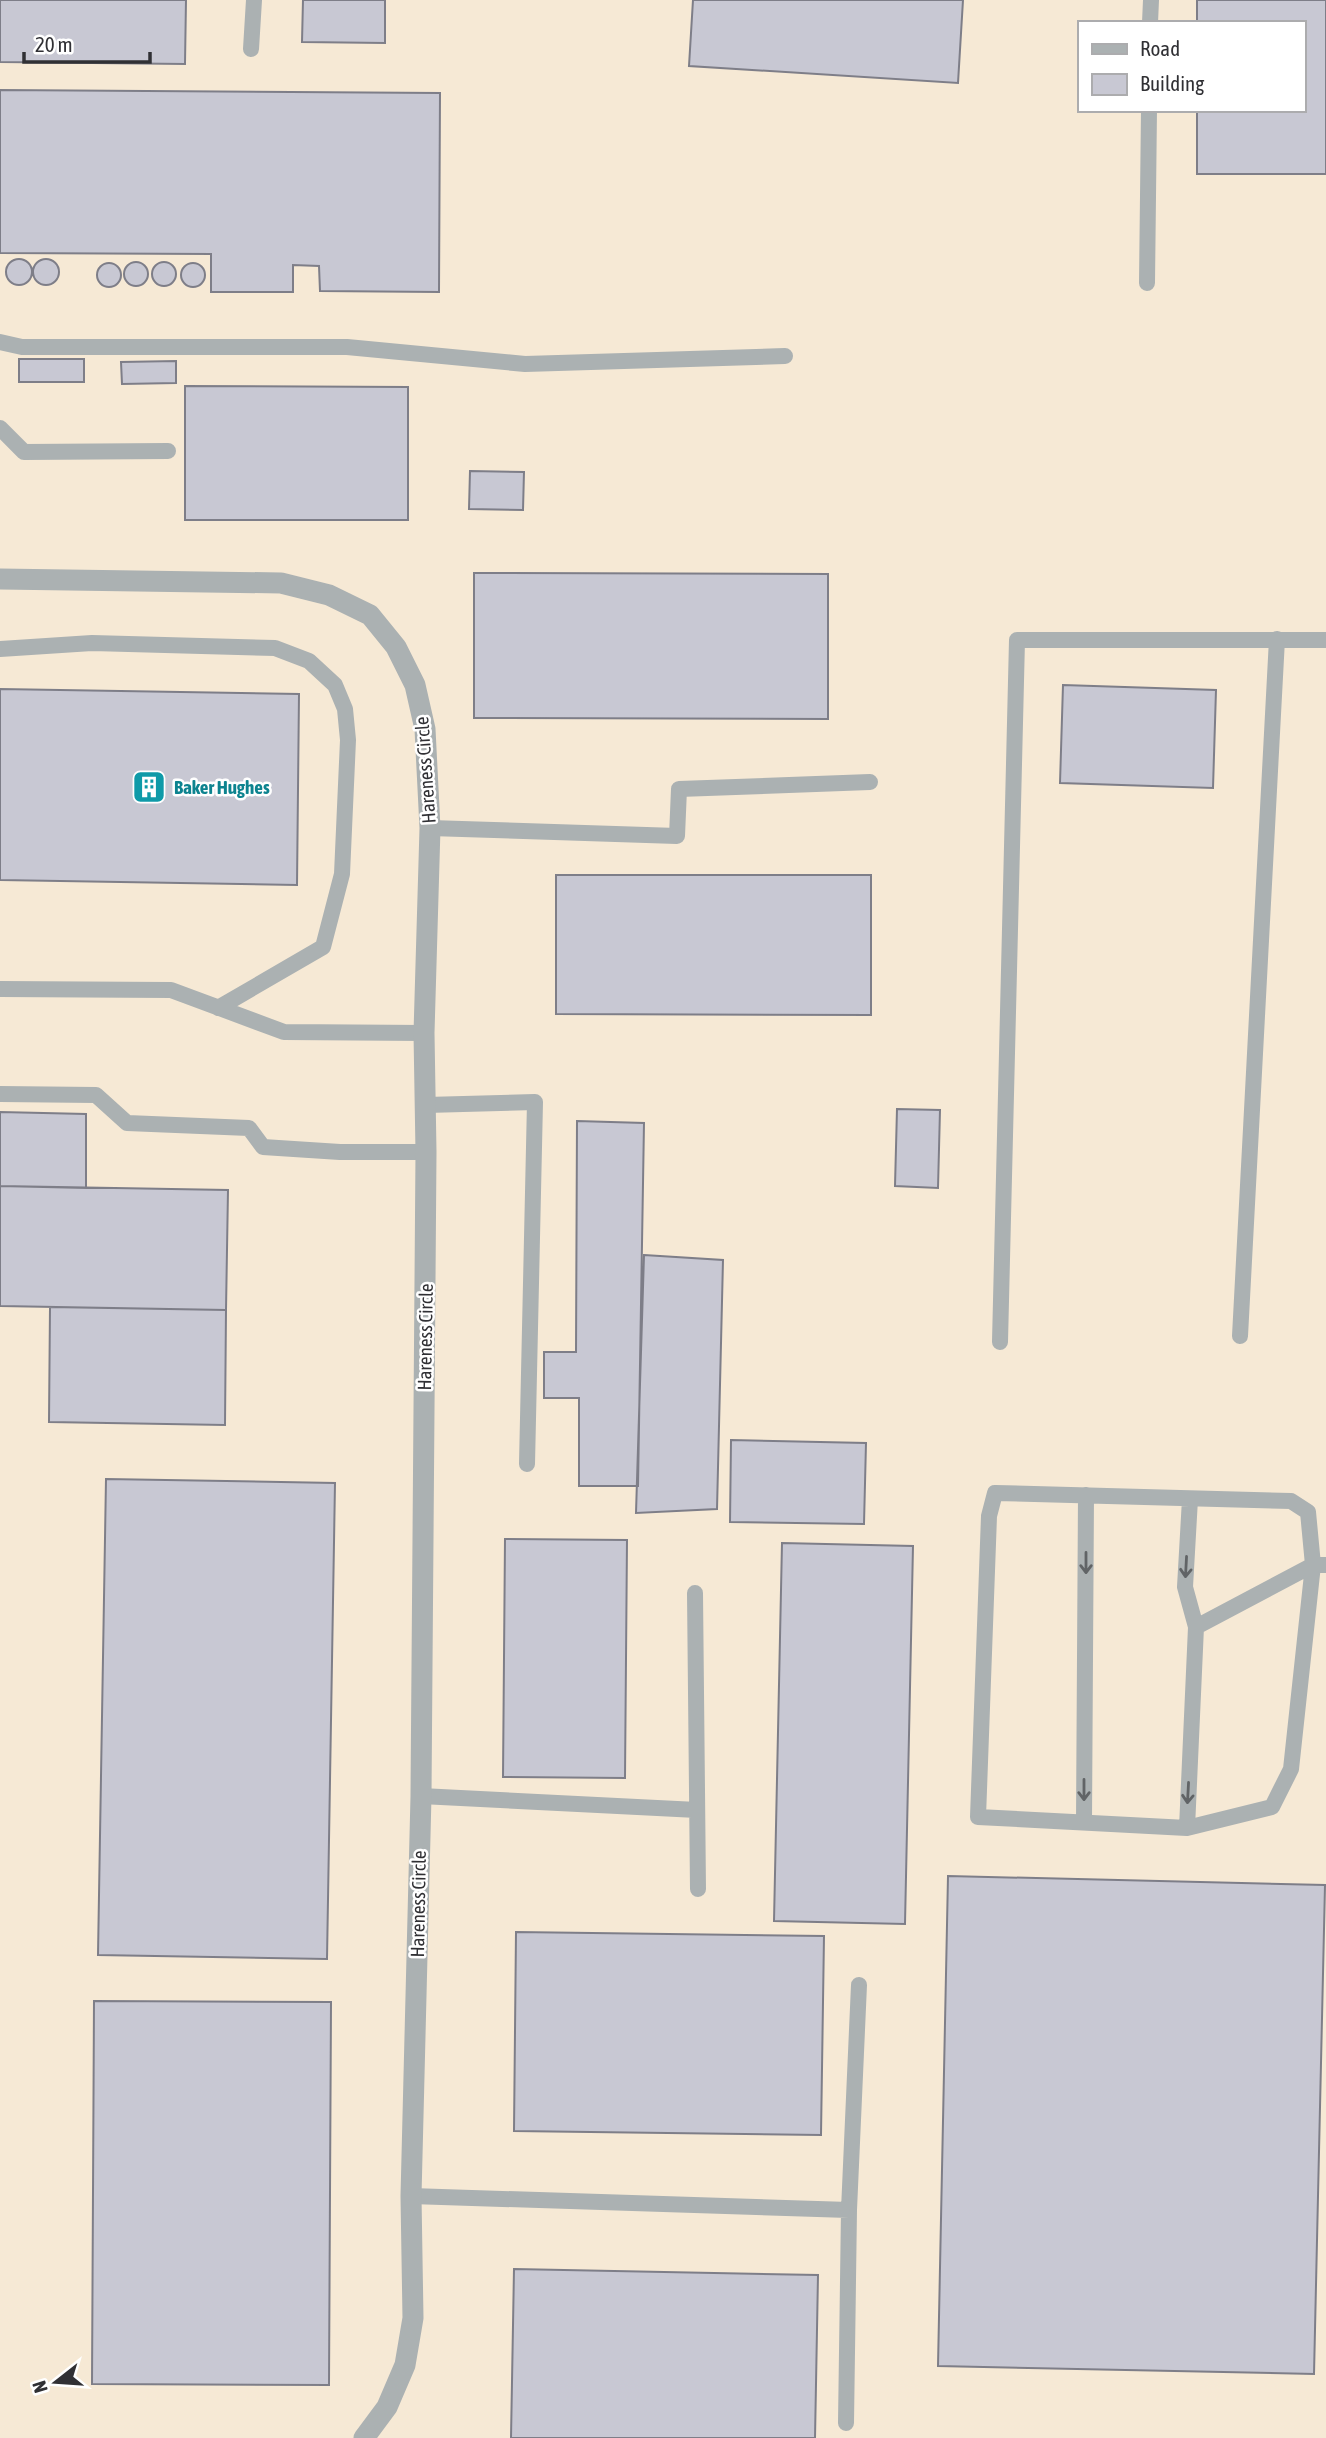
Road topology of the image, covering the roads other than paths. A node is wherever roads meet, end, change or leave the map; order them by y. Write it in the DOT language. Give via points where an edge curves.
graph roads {
  1 [pos="254,0"];
  2 [pos="1150,0"];
  3 [pos="1150,21"];
  4 [pos="251,48"];
  5 [pos="1149,112"];
  6 [pos="1147,283"];
  7 [pos="0,342"];
  8 [pos="785,356"];
  9 [pos="0,428"];
  10 [pos="168,451"];
  11 [pos="0,579"];
  12 [pos="1277,639"];
  13 [pos="1326,640"];
  14 [pos="0,649"];
  15 [pos="870,782"];
  16 [pos="430,828"];
  17 [pos="0,989"];
  18 [pos="218,1008"];
  19 [pos="424,1032"];
  20 [pos="0,1094"];
  21 [pos="426,1105"];
  22 [pos="426,1152"];
  23 [pos="1240,1336"];
  24 [pos="1000,1342"];
  25 [pos="527,1464"];
  26 [pos="1086,1495"];
  27 [pos="1190,1499"];
  28 [pos="1319,1565"];
  29 [pos="695,1593"];
  30 [pos="1196,1627"];
  31 [pos="421,1796"];
  32 [pos="697,1810"];
  33 [pos="1084,1822"];
  34 [pos="1187,1828"];
  35 [pos="698,1889"];
  36 [pos="859,1985"];
  37 [pos="411,2196"];
  38 [pos="849,2210"];
  39 [pos="846,2423"];
  40 [pos="364,2438"];
  1 -- 4 [label="lane"];
  2 -- 3 [label="lane"];
  5 -- 6 [label="lane"];
  7 -- 8 [label="lane" via="22,347 346,347 525,363"];
  9 -- 10 [label="lane" via="24,452"];
  11 -- 16 [label="street, Hareness Circle" via="281,583 329,595 370,615 396,647 415,685 425,729"];
  12 -- 13 [label="lane"];
  12 -- 23 [label="lane"];
  12 -- 24 [label="lane" via="1017,640"];
  14 -- 18 [label="lane" via="92,643 275,648 309,661 335,685 345,709 348,740 343,860 323,947"];
  15 -- 16 [label="lane" via="679,789 677,836"];
  16 -- 19 [label="street, Hareness Circle"];
  17 -- 18 [label="lane" via="171,990"];
  18 -- 19 [label="lane" via="284,1032"];
  19 -- 21 [label="street, Hareness Circle"];
  20 -- 22 [label="lane" via="96,1095 127,1123 249,1128 263,1147"];
  21 -- 22 [label="street, Hareness Circle"];
  21 -- 25 [label="lane" via="536,1102"];
  22 -- 31 [label="street, Hareness Circle"];
  26 -- 27 [label="lane"];
  26 -- 33 [label="lane, one-way"];
  26 -- 33 [label="lane" via="995,1493 989,1516 978,1818"];
  27 -- 28 [label="lane" via="1291,1501 1308,1512"];
  27 -- 30 [label="lane, one-way" via="1185,1587"];
  28 -- 30 [label="lane"];
  28 -- 34 [label="lane" via="1291,1769 1272,1807"];
  29 -- 32 [label="lane"];
  30 -- 34 [label="lane, one-way"];
  31 -- 32 [label="lane"];
  31 -- 37 [label="street, Hareness Circle"];
  32 -- 35 [label="lane"];
  33 -- 34 [label="lane"];
  36 -- 38 [label="lane"];
  37 -- 38 [label="lane"];
  37 -- 40 [label="street, Hareness Circle" via="413,2318 405,2365 387,2407"];
  38 -- 39 [label="lane"];
}
